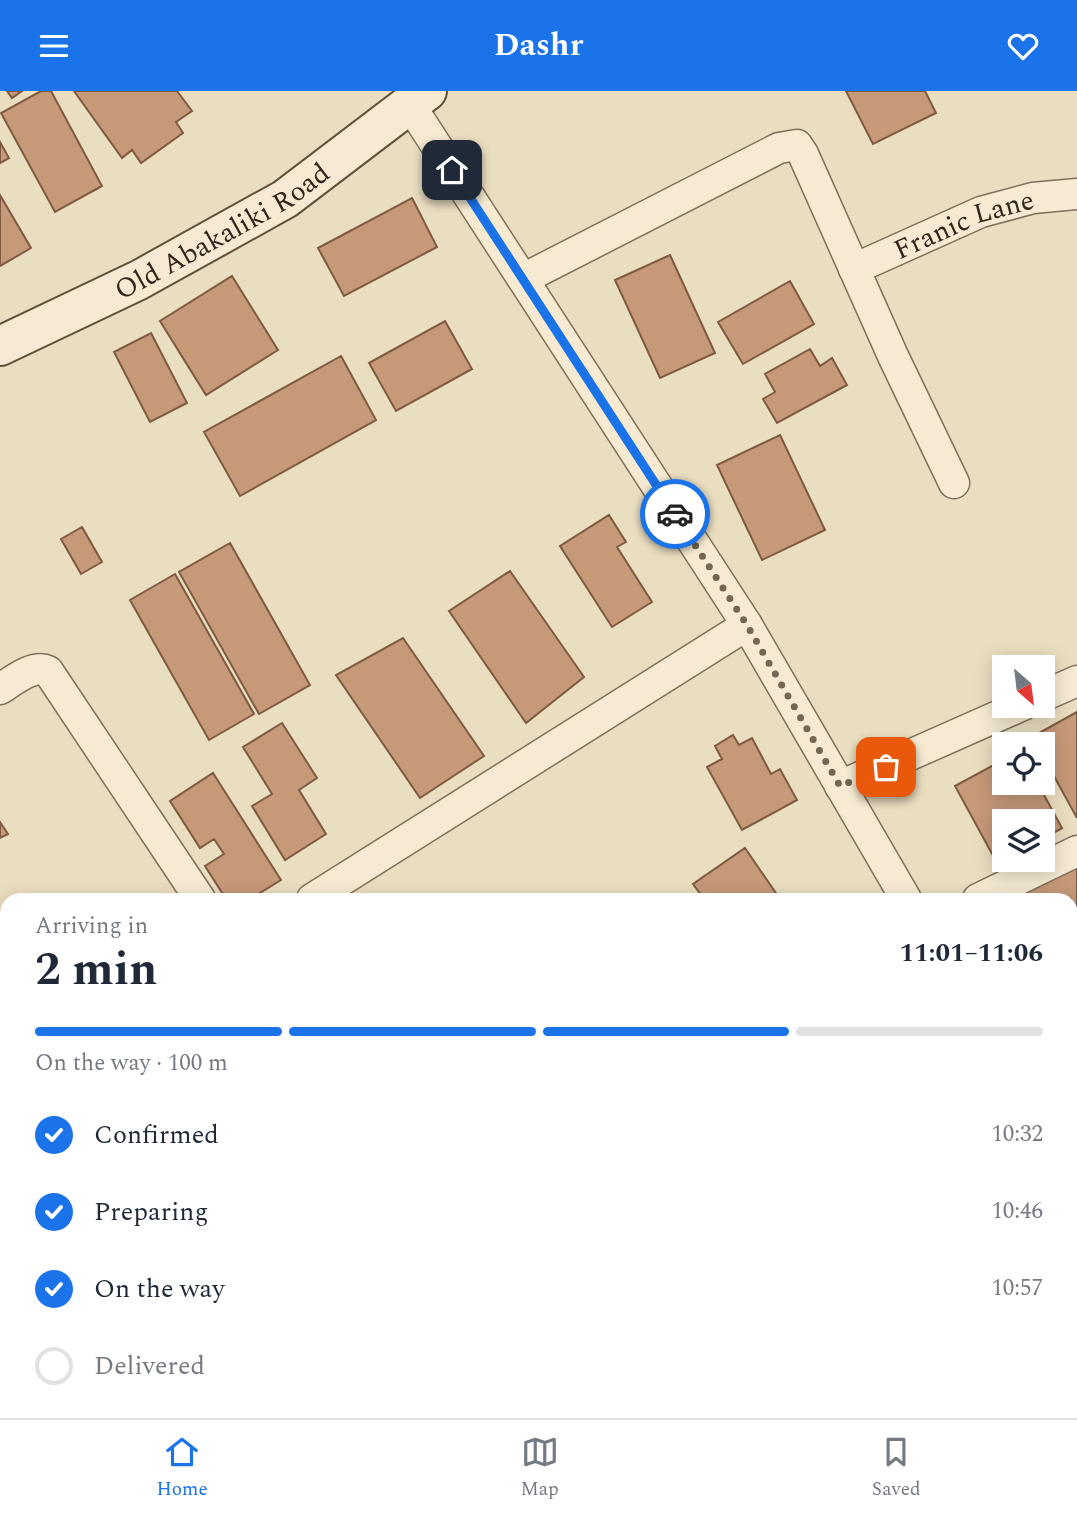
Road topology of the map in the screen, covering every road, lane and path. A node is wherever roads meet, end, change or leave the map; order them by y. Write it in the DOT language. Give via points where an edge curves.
graph roads {
  1 [pos="418,98"];
  2 [pos="1077,194"];
  3 [pos="855,269"];
  4 [pos="523,279"];
  5 [pos="0,346"];
  6 [pos="954,482"];
  7 [pos="747,625"];
  8 [pos="1077,681"];
  9 [pos="0,689"];
  10 [pos="1055,691"];
  11 [pos="994,718"];
  12 [pos="840,786"];
  13 [pos="1077,851"];
  14 [pos="196,893"];
  15 [pos="322,893"];
  16 [pos="902,893"];
  17 [pos="990,893"];
  1 -- 4 [label="street"];
  1 -- 5 [label="main road, Old Abakaliki Road" via="285,199 139,280"];
  2 -- 3 [label="street, Franic Lane" via="1033,198 981,212"];
  3 -- 4 [label="street" via="797,145 779,148"];
  3 -- 6 [label="street"];
  4 -- 7 [label="street"];
  7 -- 12 [label="street"];
  7 -- 15 [label="street"];
  8 -- 10 [label="street"];
  9 -- 14 [label="street" via="33,670 48,671"];
  11 -- 12 [label="street"];
  12 -- 16 [label="street"];
  13 -- 17 [label="street"];
}
